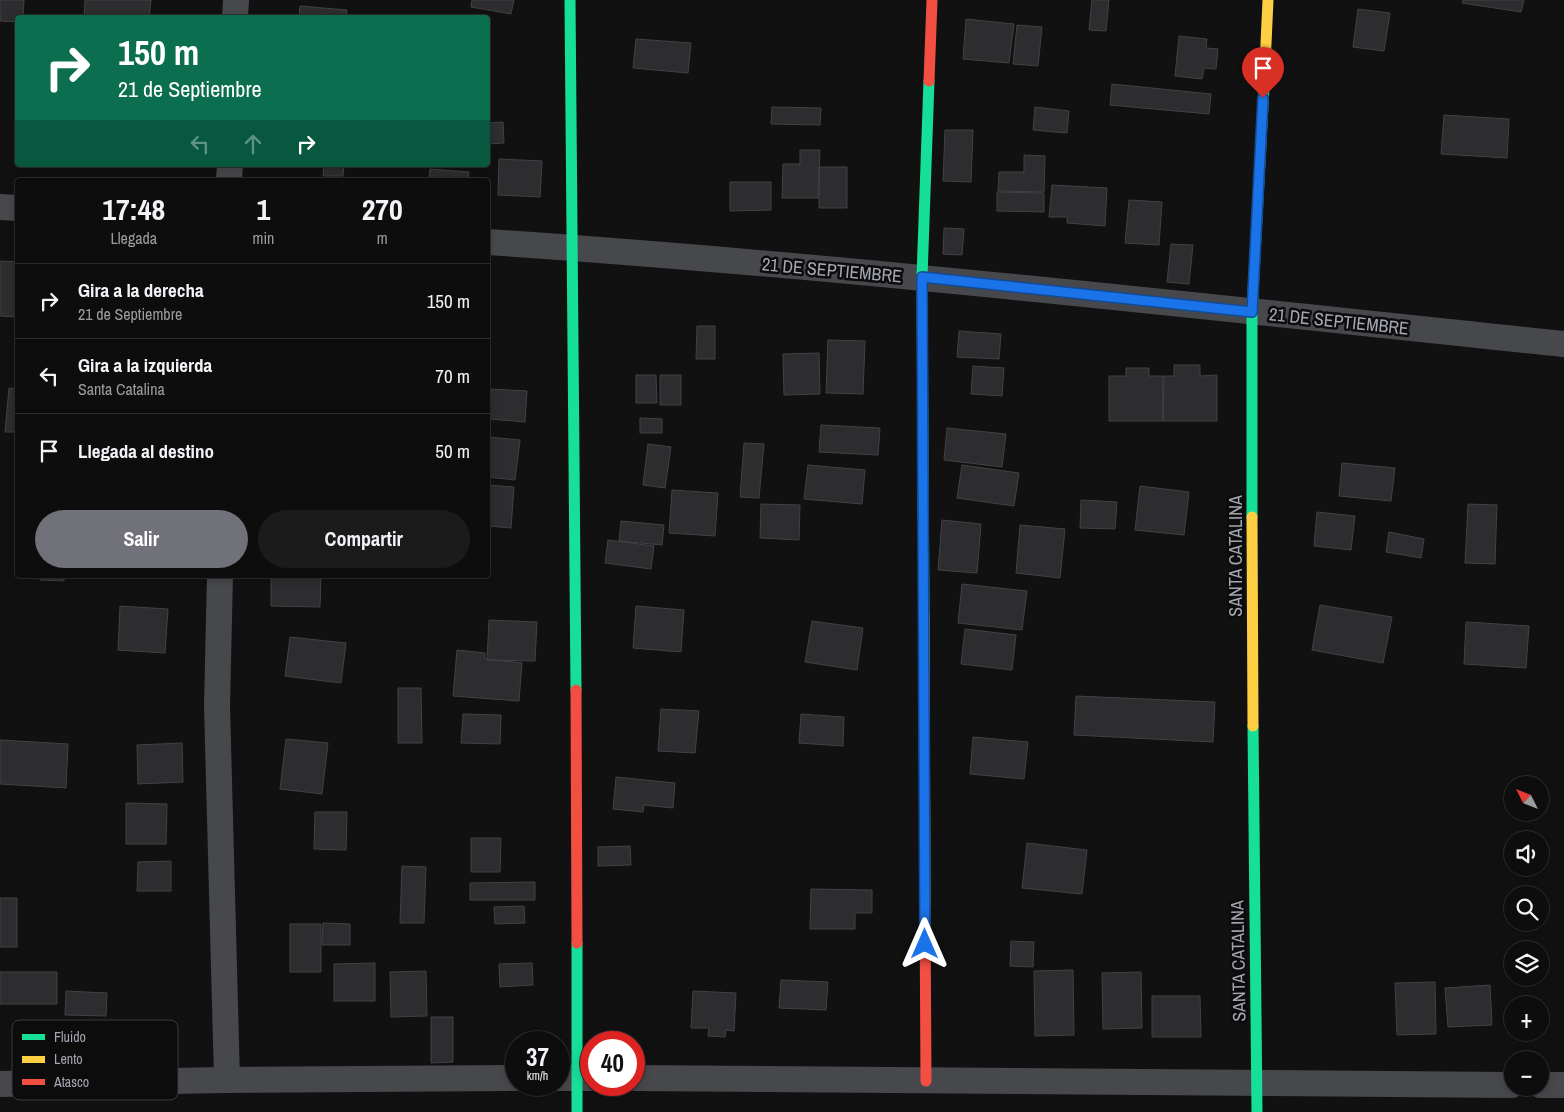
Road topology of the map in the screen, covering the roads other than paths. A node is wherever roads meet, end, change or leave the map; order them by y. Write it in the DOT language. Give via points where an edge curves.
graph roads {
  1 [pos="236,0"];
  2 [pos="570,0"];
  3 [pos="932,0"];
  4 [pos="1268,0"];
  5 [pos="235,15"];
  6 [pos="0,207"];
  7 [pos="15,208"];
  8 [pos="490,242"];
  9 [pos="573,248"];
  10 [pos="922,277"];
  11 [pos="1252,312"];
  12 [pos="1564,344"];
  13 [pos="220,578"];
  14 [pos="505,1078"];
  15 [pos="576,1078"];
  16 [pos="645,1078"];
  17 [pos="227,1080"];
  18 [pos="178,1081"];
  19 [pos="926,1081"];
  20 [pos="1257,1083"];
  21 [pos="1504,1085"];
  22 [pos="1549,1085"];
  23 [pos="1564,1085"];
  24 [pos="577,1112"];
  25 [pos="1258,1112"];
  1 -- 5 [label="street"];
  2 -- 9 [label="street"];
  3 -- 10 [label="street"];
  4 -- 11 [label="street, SANTA CATALINA"];
  6 -- 7 [label="street"];
  8 -- 9 [label="street, 21 DE SEPTIEMBRE"];
  9 -- 10 [label="street, 21 DE SEPTIEMBRE"];
  9 -- 15 [label="street"];
  10 -- 11 [label="street, 21 DE SEPTIEMBRE"];
  10 -- 19 [label="street"];
  11 -- 12 [label="street, 21 DE SEPTIEMBRE"];
  11 -- 20 [label="street, SANTA CATALINA"];
  13 -- 17 [label="street" via="217,706"];
  14 -- 17 [label="street"];
  15 -- 24 [label="street"];
  16 -- 19 [label="street"];
  17 -- 18 [label="street"];
  19 -- 20 [label="street"];
  20 -- 21 [label="street"];
  20 -- 25 [label="street, SANTA CATALINA"];
  22 -- 23 [label="street"];
}
